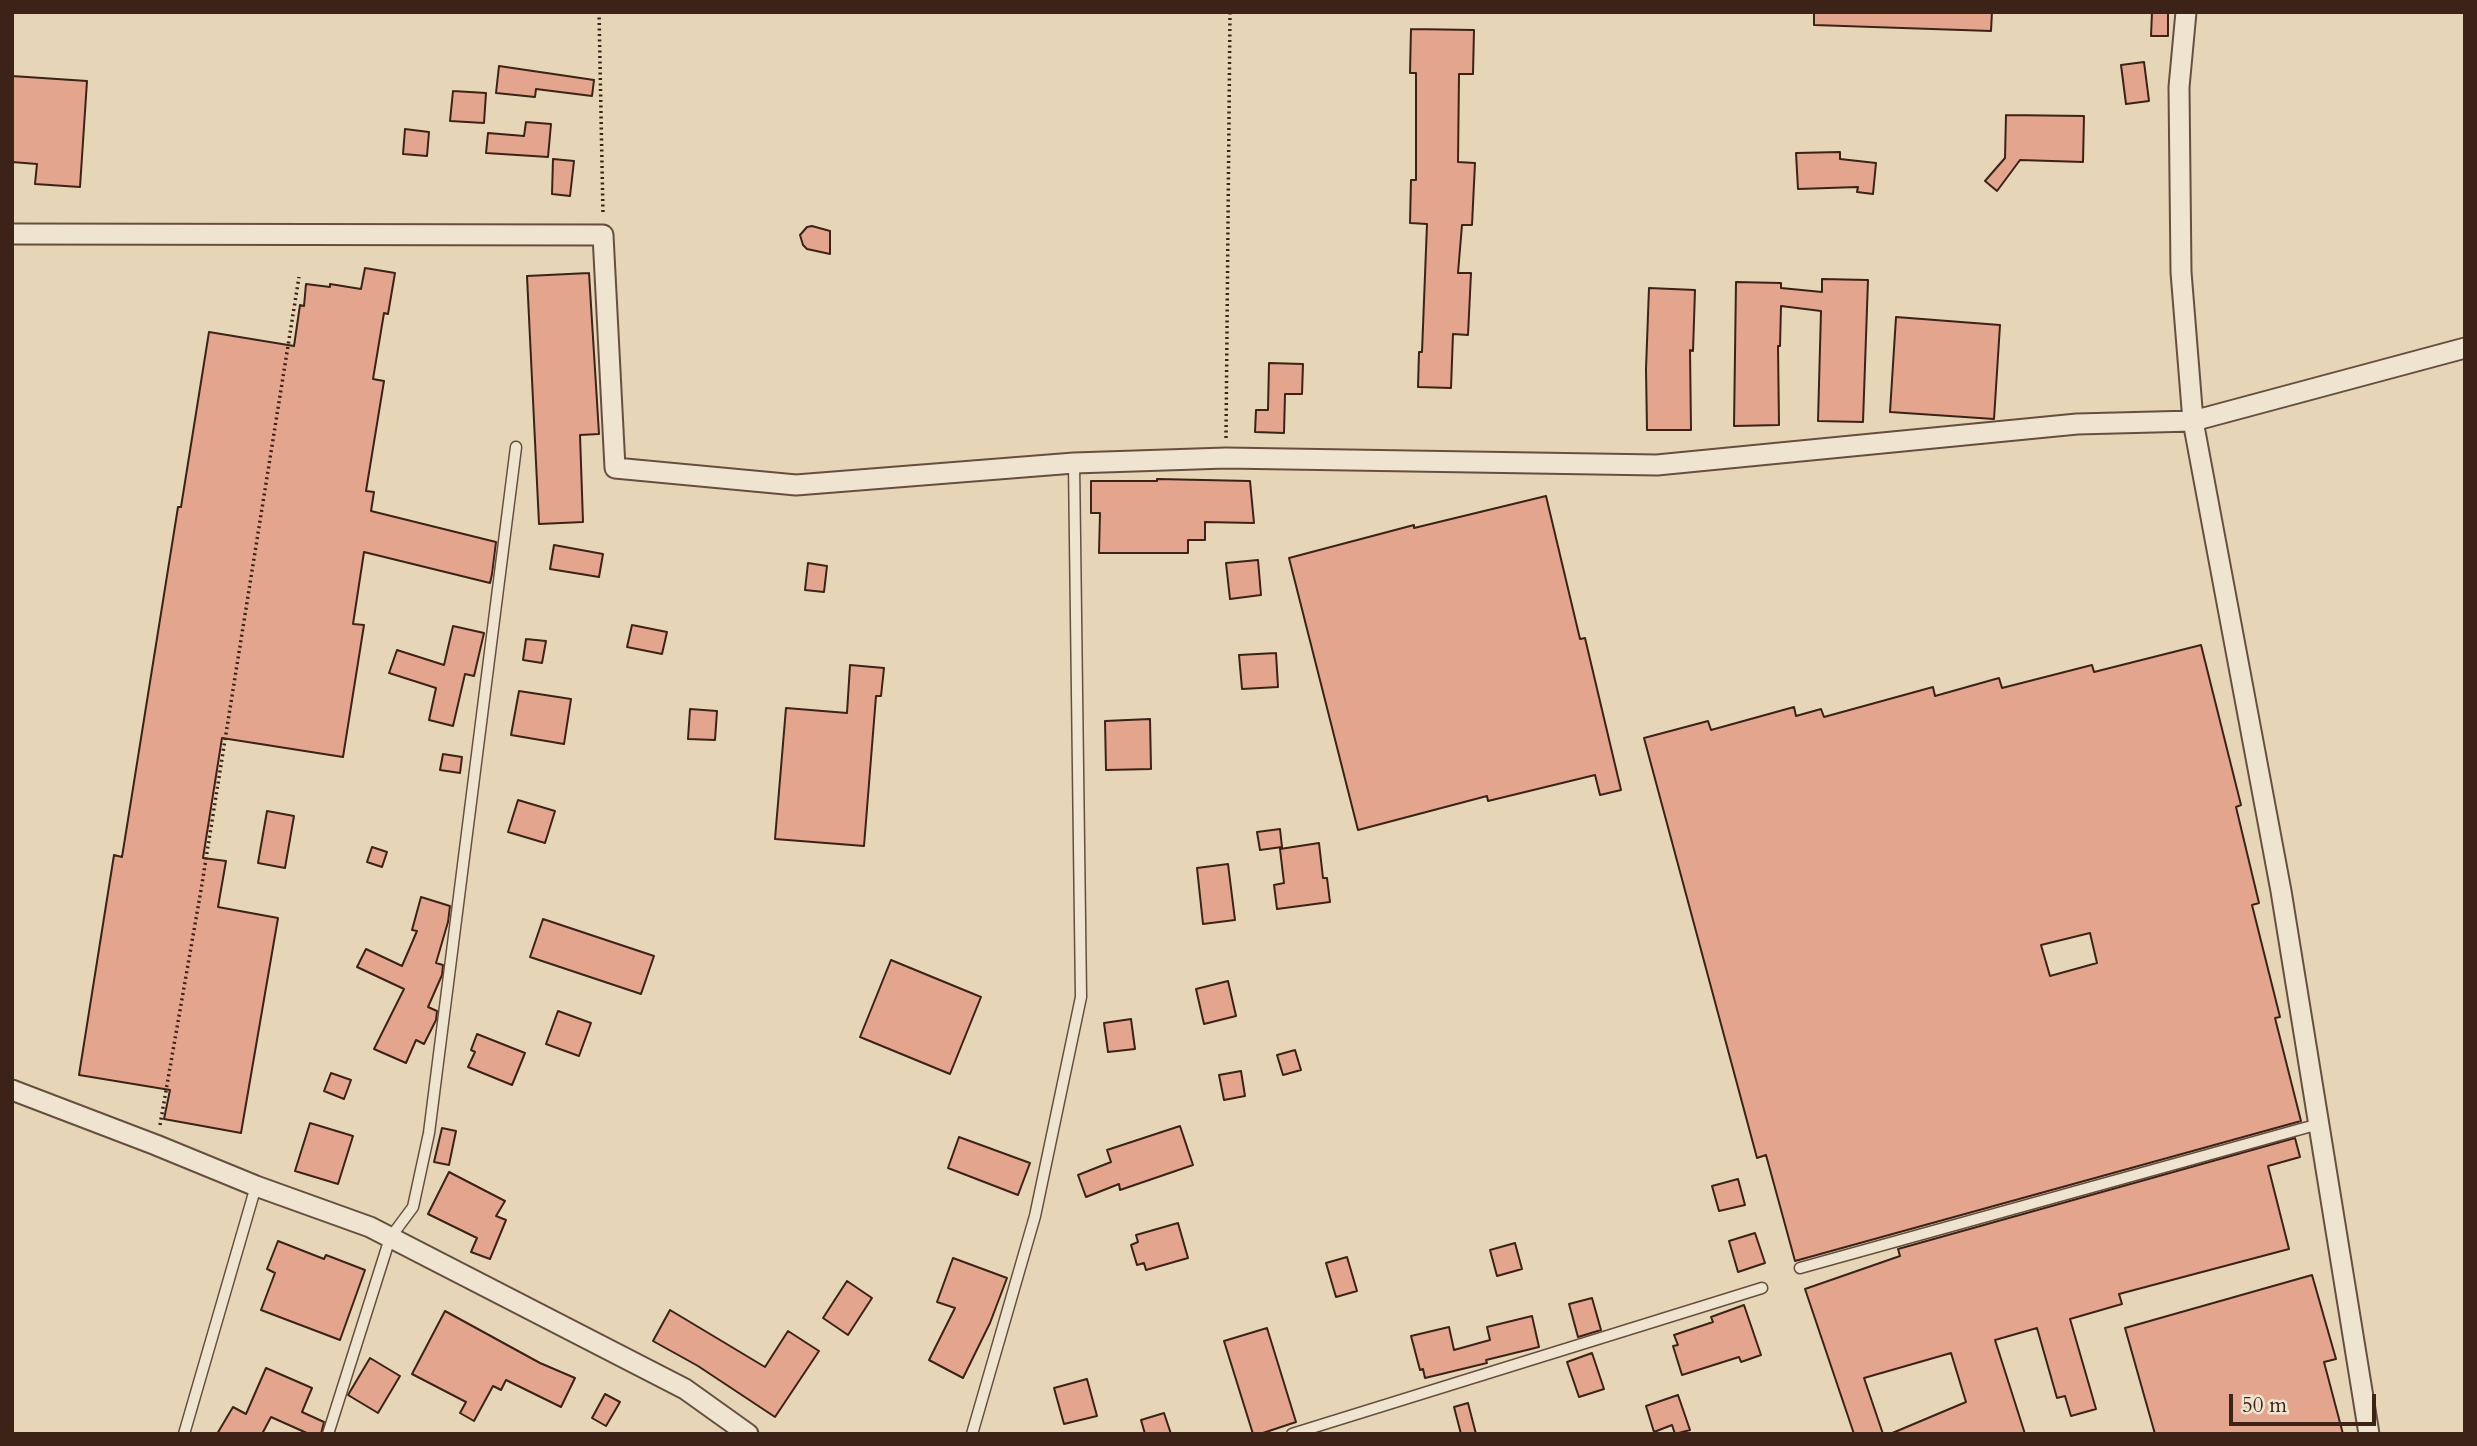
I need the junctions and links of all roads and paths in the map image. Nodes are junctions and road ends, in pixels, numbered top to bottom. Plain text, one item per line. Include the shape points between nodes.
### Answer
1 (599, 12) edge
2 (1230, 12) edge
3 (2186, 12) edge
4 (12, 234) edge
5 (603, 235) junction
6 (299, 277) dead end
7 (2465, 348) edge
8 (2193, 421) junction
9 (516, 447) dead end
10 (1226, 458) junction
11 (1074, 463) junction
12 (12, 1090) edge
13 (2320, 1124) junction
14 (156, 1145) junction
15 (256, 1186) junction
16 (390, 1238) junction
17 (1800, 1268) dead end
18 (1762, 1288) dead end
19 (184, 1434) edge
20 (328, 1434) edge
21 (748, 1434) edge
22 (972, 1434) edge
23 (1292, 1434) edge
24 (2369, 1434) edge

1 - 5 path
2 - 10 path
3 - 8 street via 2179,87 2181,272
4 - 5 street
5 - 11 street via 615,468 796,485
6 - 14 path
7 - 8 street
8 - 10 street via 2077,424 1657,466
8 - 13 street
9 - 16 lane via 429,1133 413,1207
10 - 11 street
11 - 22 lane via 1081,997 1035,1216
12 - 14 street
13 - 17 lane
13 - 24 street
14 - 15 street
15 - 16 street
15 - 19 lane
16 - 20 lane
16 - 21 street via 685,1389
18 - 23 lane

